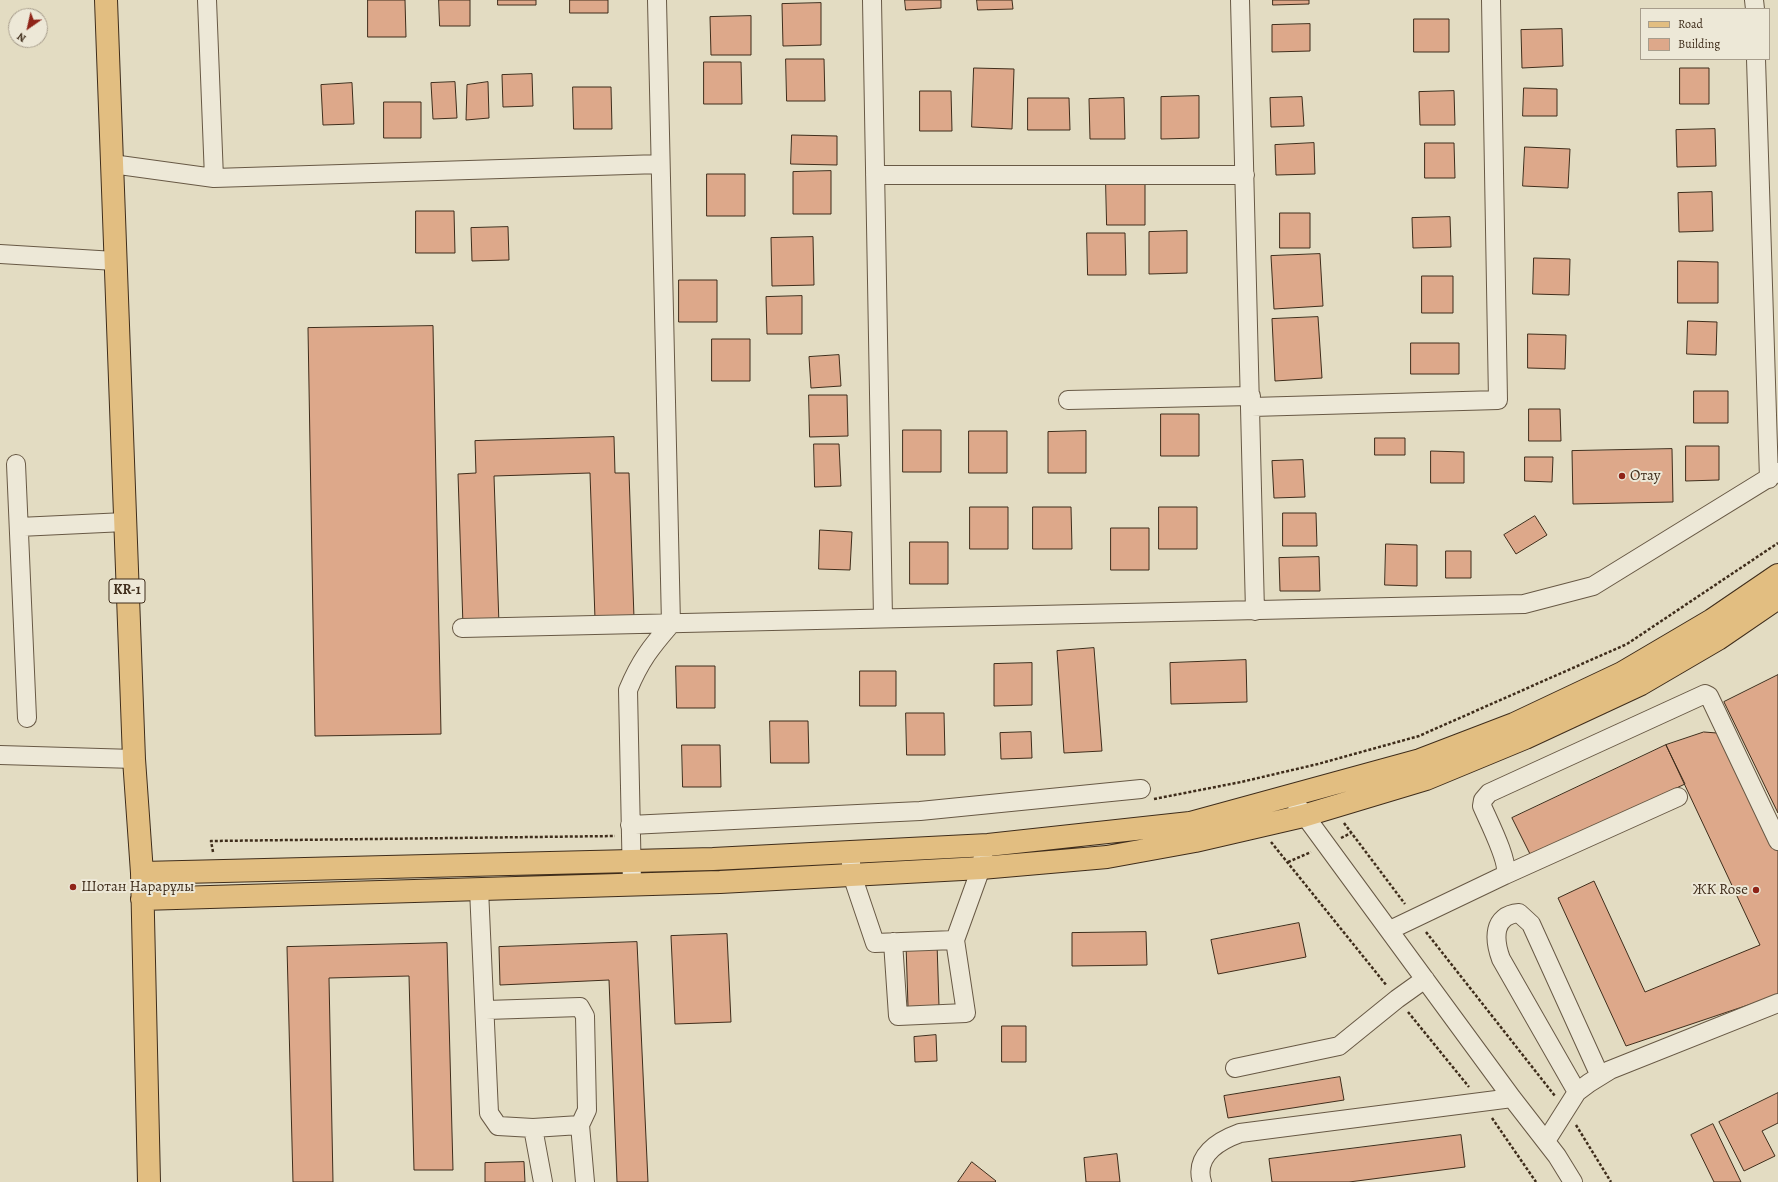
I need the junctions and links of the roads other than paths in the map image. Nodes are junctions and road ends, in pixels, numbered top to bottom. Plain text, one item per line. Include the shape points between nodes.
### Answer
1 (106, 0) edge
2 (207, 0) edge
3 (657, 0) edge
4 (872, 0) edge
5 (1240, 0) edge
6 (1491, 0) edge
7 (1756, 60) edge
8 (112, 164) junction
9 (660, 164) junction
10 (875, 174) junction
11 (1245, 175) junction
12 (214, 178) junction
13 (0, 254) edge
14 (115, 261) junction
15 (1068, 400) dead end
16 (1251, 402) junction
17 (16, 464) dead end
18 (1774, 475) edge
19 (125, 522) junction
20 (19, 527) junction
21 (1778, 575) edge
22 (1778, 598) edge
23 (1255, 611) junction
24 (883, 618) junction
25 (671, 624) junction
26 (462, 628) dead end
27 (27, 718) dead end
28 (0, 755) edge
29 (134, 758) junction
30 (1141, 789) dead end
31 (1291, 796) junction
32 (1678, 796) dead end
33 (1303, 816) junction
34 (630, 825) junction
35 (1778, 841) edge
36 (985, 845) junction
37 (850, 852) junction
38 (631, 861) junction
39 (981, 868) junction
40 (142, 873) junction
41 (852, 875) junction
42 (1505, 875) junction
43 (632, 884) junction
44 (479, 889) junction
45 (142, 899) junction
46 (1390, 930) junction
47 (954, 940) junction
48 (893, 942) junction
49 (1425, 979) junction
50 (1778, 1003) edge
51 (486, 1010) junction
52 (1235, 1068) dead end
53 (1600, 1076) junction
54 (1577, 1092) junction
55 (1512, 1098) junction
56 (580, 1125) junction
57 (533, 1128) junction
58 (1546, 1141) junction
59 (150, 1182) edge
60 (543, 1182) edge
61 (584, 1182) edge
62 (1202, 1182) edge
63 (1573, 1182) edge

1 - 8 main road, KR-1
2 - 12 street
3 - 9 street
4 - 10 street
5 - 11 street
6 - 16 street via 1498,400
7 - 18 street
8 - 12 street
8 - 14 main road, KR-1
9 - 12 street
9 - 25 street
10 - 11 street
10 - 24 street
11 - 16 street
13 - 14 street
14 - 19 main road, KR-1
15 - 16 street
16 - 23 street
17 - 20 street
18 - 23 street via 1593,586 1524,604
19 - 20 street
19 - 29 main road, KR-1
20 - 27 street
21 - 31 main road via 1712,620 1622,673 1514,724 1420,760
22 - 33 main road via 1718,639 1641,684 1525,738 1426,779
23 - 24 street
24 - 25 street
25 - 26 street
25 - 34 street via 647,651 628,690
28 - 29 street
29 - 40 main road, KR-1
30 - 34 street via 920,811
31 - 33 street
31 - 36 main road via 1190,823
32 - 42 street
33 - 39 main road via 1195,841 1106,857
33 - 46 street
34 - 38 street
35 - 42 street via 1709,696 1705,694 1486,796 1482,806 1504,860 1507,870
36 - 37 main road
36 - 39 street
37 - 38 main road
37 - 41 street
38 - 40 main road
38 - 43 street
39 - 41 main road
39 - 47 street
40 - 45 main road, KR-1
41 - 43 main road
41 - 48 street via 875,942
42 - 46 street
43 - 44 main road
44 - 45 main road
44 - 51 street
45 - 59 main road, KR-1
46 - 49 street
47 - 48 street
47 - 48 street via 966,1013 898,1016
49 - 52 street via 1339,1046
49 - 55 street
50 - 53 street
51 - 56 street via 580,1007 585,1016 587,1110
51 - 57 street via 489,1113 498,1126
53 - 54 street
53 - 54 street via 1531,924 1519,913 1512,914 1497,928 1496,944 1500,959
54 - 58 street
55 - 58 street
55 - 62 street via 1240,1133 1223,1140 1206,1156 1200,1166
56 - 57 street
56 - 61 street
57 - 60 street
58 - 63 street

